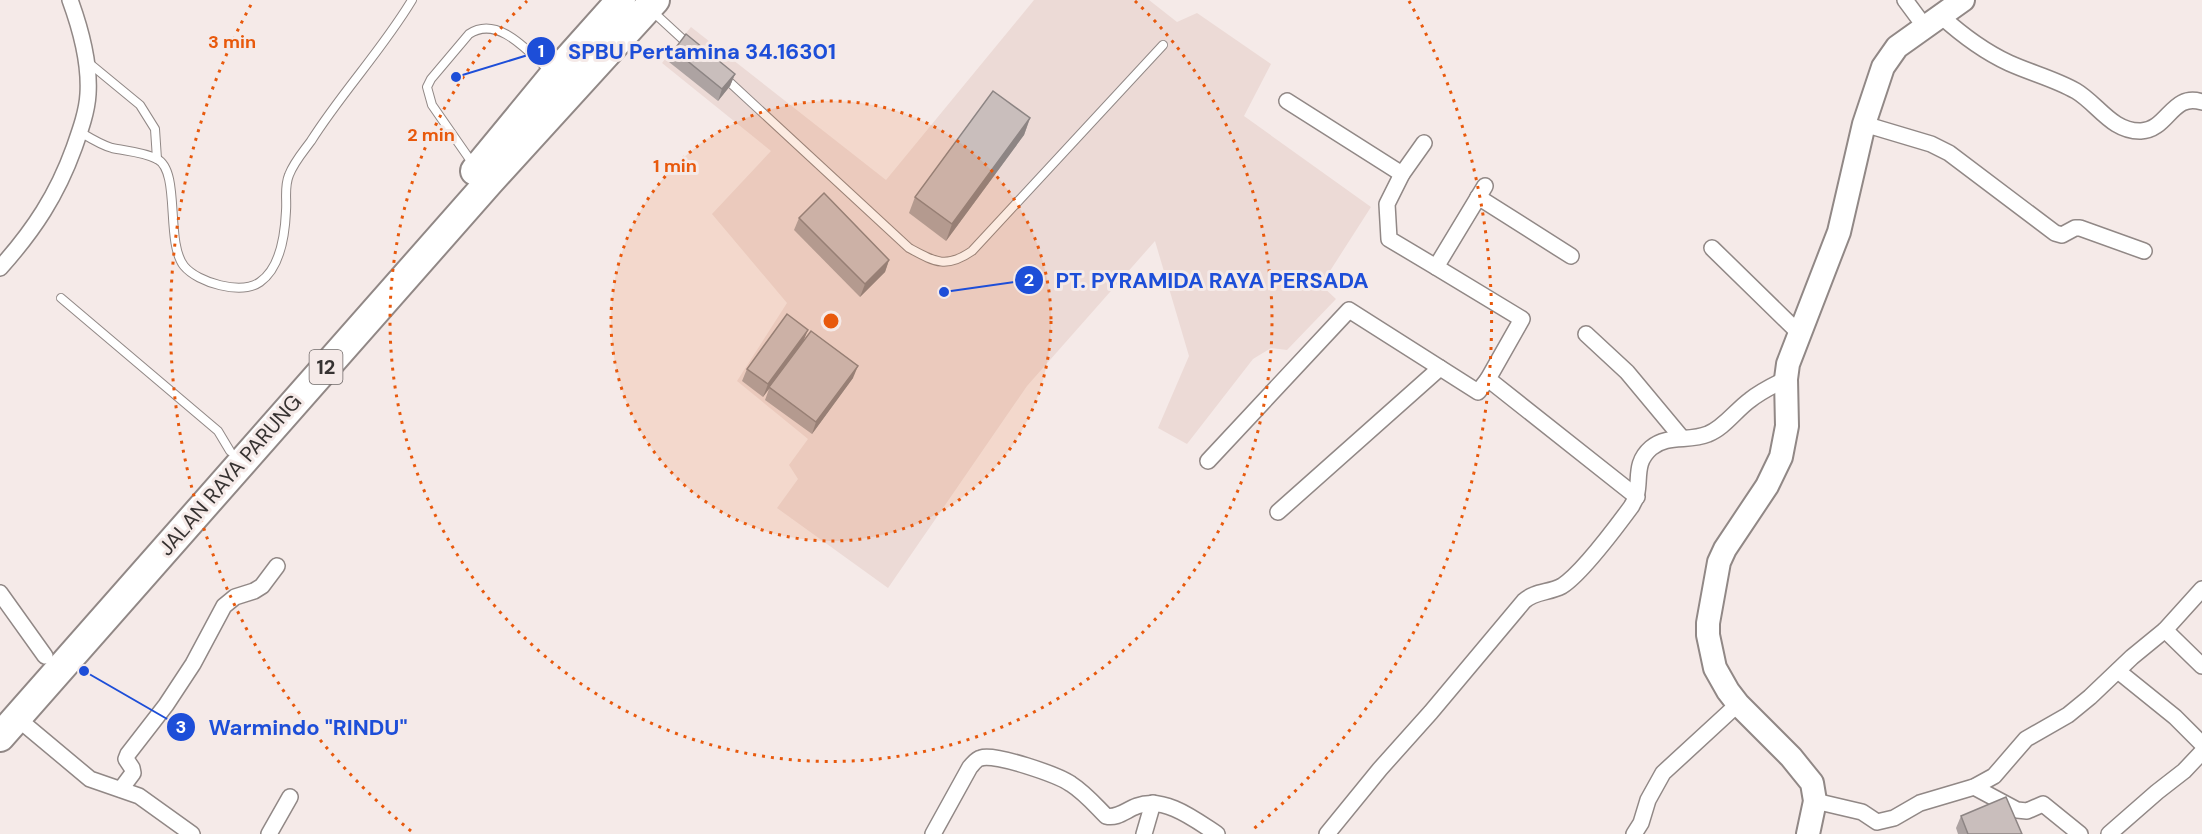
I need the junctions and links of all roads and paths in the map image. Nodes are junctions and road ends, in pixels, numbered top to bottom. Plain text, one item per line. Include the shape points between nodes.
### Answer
1 (70, 0) edge
2 (412, 0) edge
3 (1905, 0) edge
4 (1963, 0) edge
5 (641, 2) edge
6 (1933, 22) junction
7 (1163, 45) dead end
8 (696, 51) edge
9 (87, 62) junction
10 (555, 75) junction
11 (721, 75) edge
12 (1287, 101) dead end
13 (2202, 102) edge
14 (1864, 124) junction
15 (79, 132) junction
16 (1424, 143) dead end
17 (157, 159) junction
18 (1402, 174) junction
19 (484, 175) junction
20 (1712, 248) dead end
21 (2144, 251) dead end
22 (1571, 256) dead end
23 (1436, 267) junction
24 (0, 268) edge
25 (61, 298) dead end
26 (1799, 333) junction
27 (1586, 334) dead end
28 (1440, 368) junction
29 (1488, 379) junction
30 (1786, 379) junction
31 (1682, 438) junction
32 (230, 451) junction
33 (1208, 460) dead end
34 (1637, 497) junction
35 (1278, 512) dead end
36 (277, 566) dead end
37 (2202, 589) edge
38 (0, 593) edge
39 (2165, 630) junction
40 (45, 656) junction
41 (2202, 666) edge
42 (2118, 671) junction
43 (1738, 704) junction
44 (6, 721) edge
45 (2202, 744) edge
46 (2202, 752) edge
47 (1974, 787) junction
48 (121, 789) junction
49 (290, 797) dead end
50 (1815, 801) junction
51 (1153, 802) junction
52 (192, 834) edge
53 (268, 834) edge
54 (933, 834) edge
55 (1144, 834) edge
56 (1217, 834) edge
57 (1327, 834) edge
58 (1634, 834) edge
59 (1808, 834) edge
60 (2080, 834) edge
61 (2109, 834) edge

1 - 9 street
2 - 17 lane via 293,165 287,177 285,221 278,255 260,282 227,286 201,281 183,265 173,228 167,174
3 - 6 street
4 - 6 street
5 - 8 lane
5 - 10 highway, JALAN RAYA PARUNG / 12
5 - 19 highway, JALAN RAYA PARUNG / 12
6 - 13 street via 2006,62 2077,92 2112,122 2130,130 2155,128 2182,101 2192,98
6 - 14 street via 1897,47 1887,61
7 - 11 lane via 972,251 957,261 942,262 909,248
9 - 15 street via 88,94
9 - 17 lane via 140,105 155,129
10 - 19 highway, JALAN RAYA PARUNG / 12
10 - 19 lane via 509,37 488,28 470,34 431,79 427,87 432,105
12 - 18 street
14 - 21 street via 1949,153 2055,232 2062,235 2080,228
14 - 26 street via 1839,232
15 - 17 lane via 109,147
15 - 24 street via 63,180 49,206
16 - 18 street
18 - 23 street via 1387,204 1389,240
19 - 32 highway, JALAN RAYA PARUNG / 12
19 - 44 highway, JALAN RAYA PARUNG / 12
20 - 26 street
22 - 23 street via 1481,192
23 - 29 street via 1522,319
25 - 32 lane via 218,431
26 - 30 street
27 - 31 street via 1627,372
28 - 29 street via 1478,393
28 - 33 street via 1349,310
28 - 35 street
29 - 34 street
30 - 31 street via 1761,392 1710,433
30 - 43 street via 1787,426 1781,457 1722,555 1708,622 1714,668
31 - 34 street via 1662,441 1645,454 1638,467
32 - 40 highway, JALAN RAYA PARUNG / 12
34 - 57 street via 1570,579 1555,589 1531,595 1517,608
36 - 48 street via 262,586 235,597 225,606 193,664 128,754 126,759 133,773
37 - 39 street
38 - 40 street
39 - 41 street
39 - 42 street
40 - 44 highway, JALAN RAYA PARUNG / 12
42 - 45 street
42 - 47 street via 2068,715 2026,739 1994,776
43 - 50 street via 1807,777
43 - 58 street via 1663,773
44 - 48 street via 84,775
46 - 61 street
47 - 50 street via 1920,803 1894,818 1877,822 1862,812
47 - 60 street via 2018,810 2027,811 2043,804
48 - 52 street via 153,805
49 - 53 street
50 - 59 street
51 - 54 street via 1117,816 1106,816 1080,790 1061,778 982,757 970,767
51 - 55 street
51 - 56 street

